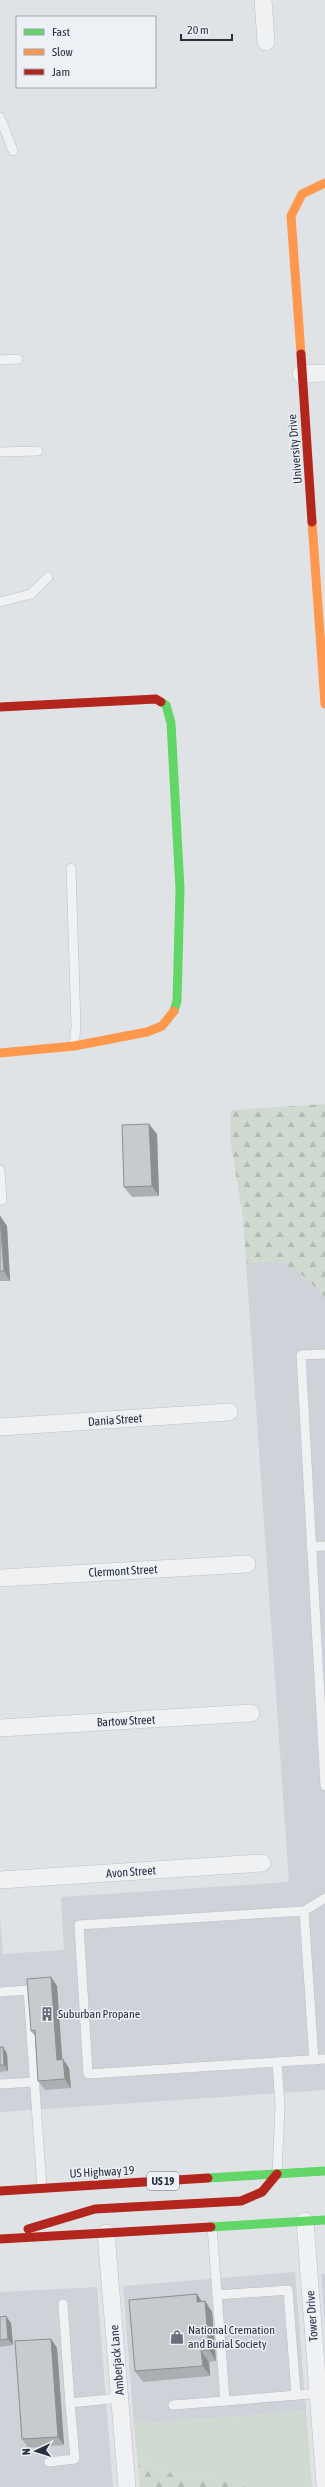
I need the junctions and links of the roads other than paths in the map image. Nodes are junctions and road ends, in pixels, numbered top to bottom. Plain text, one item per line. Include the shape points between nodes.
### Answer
1 (264, 0) edge
2 (266, 42) dead end
3 (0, 117) edge
4 (13, 151) dead end
5 (325, 182) edge
6 (18, 359) dead end
7 (0, 360) edge
8 (325, 373) edge
9 (301, 374) junction
10 (38, 451) dead end
11 (0, 452) edge
12 (321, 565) edge
13 (48, 577) dead end
14 (0, 602) edge
15 (325, 704) edge
16 (0, 707) edge
17 (71, 868) dead end
18 (74, 1046) junction
19 (0, 1053) edge
20 (0, 1170) edge
21 (0, 1200) edge
22 (325, 1354) edge
23 (229, 1412) dead end
24 (0, 1427) edge
25 (325, 1546) edge
26 (311, 1547) junction
27 (247, 1564) dead end
28 (0, 1578) edge
29 (251, 1713) dead end
30 (0, 1728) edge
31 (325, 1786) edge
32 (262, 1863) dead end
33 (0, 1880) edge
34 (325, 1898) edge
35 (304, 1911) junction
36 (0, 1992) edge
37 (325, 2059) edge
38 (314, 2060) junction
39 (278, 2062) junction
40 (34, 2082) junction
41 (0, 2084) edge
42 (325, 2171) edge
43 (277, 2174) junction
44 (42, 2188) junction
45 (0, 2191) edge
46 (309, 2215) junction
47 (325, 2220) edge
48 (212, 2226) junction
49 (106, 2233) junction
50 (0, 2238) edge
51 (217, 2295) junction
52 (63, 2304) dead end
53 (322, 2394) edge
54 (296, 2395) junction
55 (120, 2398) junction
56 (225, 2401) junction
57 (70, 2402) junction
58 (173, 2405) dead end
59 (323, 2436) edge
60 (49, 2462) dead end
61 (324, 2466) edge
62 (325, 2483) edge
63 (127, 2487) edge

1 - 2 street
3 - 4 lane
5 - 9 main road, University Drive via 302,194 291,216
6 - 7 lane
8 - 9 street
9 - 12 main road, University Drive
10 - 11 lane
12 - 15 main road, University Drive
13 - 14 lane via 31,594
16 - 18 main road via 156,699 166,705 171,723 180,889 177,1001 173,1015 162,1026 147,1032
17 - 18 lane via 76,1026
18 - 19 main road
20 - 21 lane
22 - 26 lane via 301,1355
23 - 24 street, Dania Street
25 - 26 lane
26 - 31 lane
27 - 28 street, Clermont Street
29 - 30 street, Bartow Street
32 - 33 street, Avon Street
34 - 35 lane
35 - 38 lane
35 - 39 lane via 79,1925 88,2074
36 - 40 lane via 28,1990
37 - 38 lane
38 - 39 lane
39 - 43 lane via 280,2106
40 - 41 lane
40 - 44 lane
42 - 43 main road, US Highway 19 / US 19
43 - 44 main road, US Highway 19 / US 19
43 - 50 main road via 270,2187 259,2196 241,2201 95,2209
44 - 45 main road, US Highway 19 / US 19
46 - 47 main road
46 - 48 main road
46 - 53 street, Tower Drive
48 - 49 main road
48 - 51 lane
49 - 50 main road
49 - 55 street, Amberjack Lane
51 - 54 lane via 288,2290
51 - 56 lane
52 - 57 lane
53 - 54 lane
53 - 59 street, Tower Drive
54 - 56 lane
55 - 57 lane
55 - 63 street, Amberjack Lane
56 - 58 lane
57 - 60 lane via 75,2459
59 - 61 street, Tower Drive
61 - 62 street, Tower Drive

